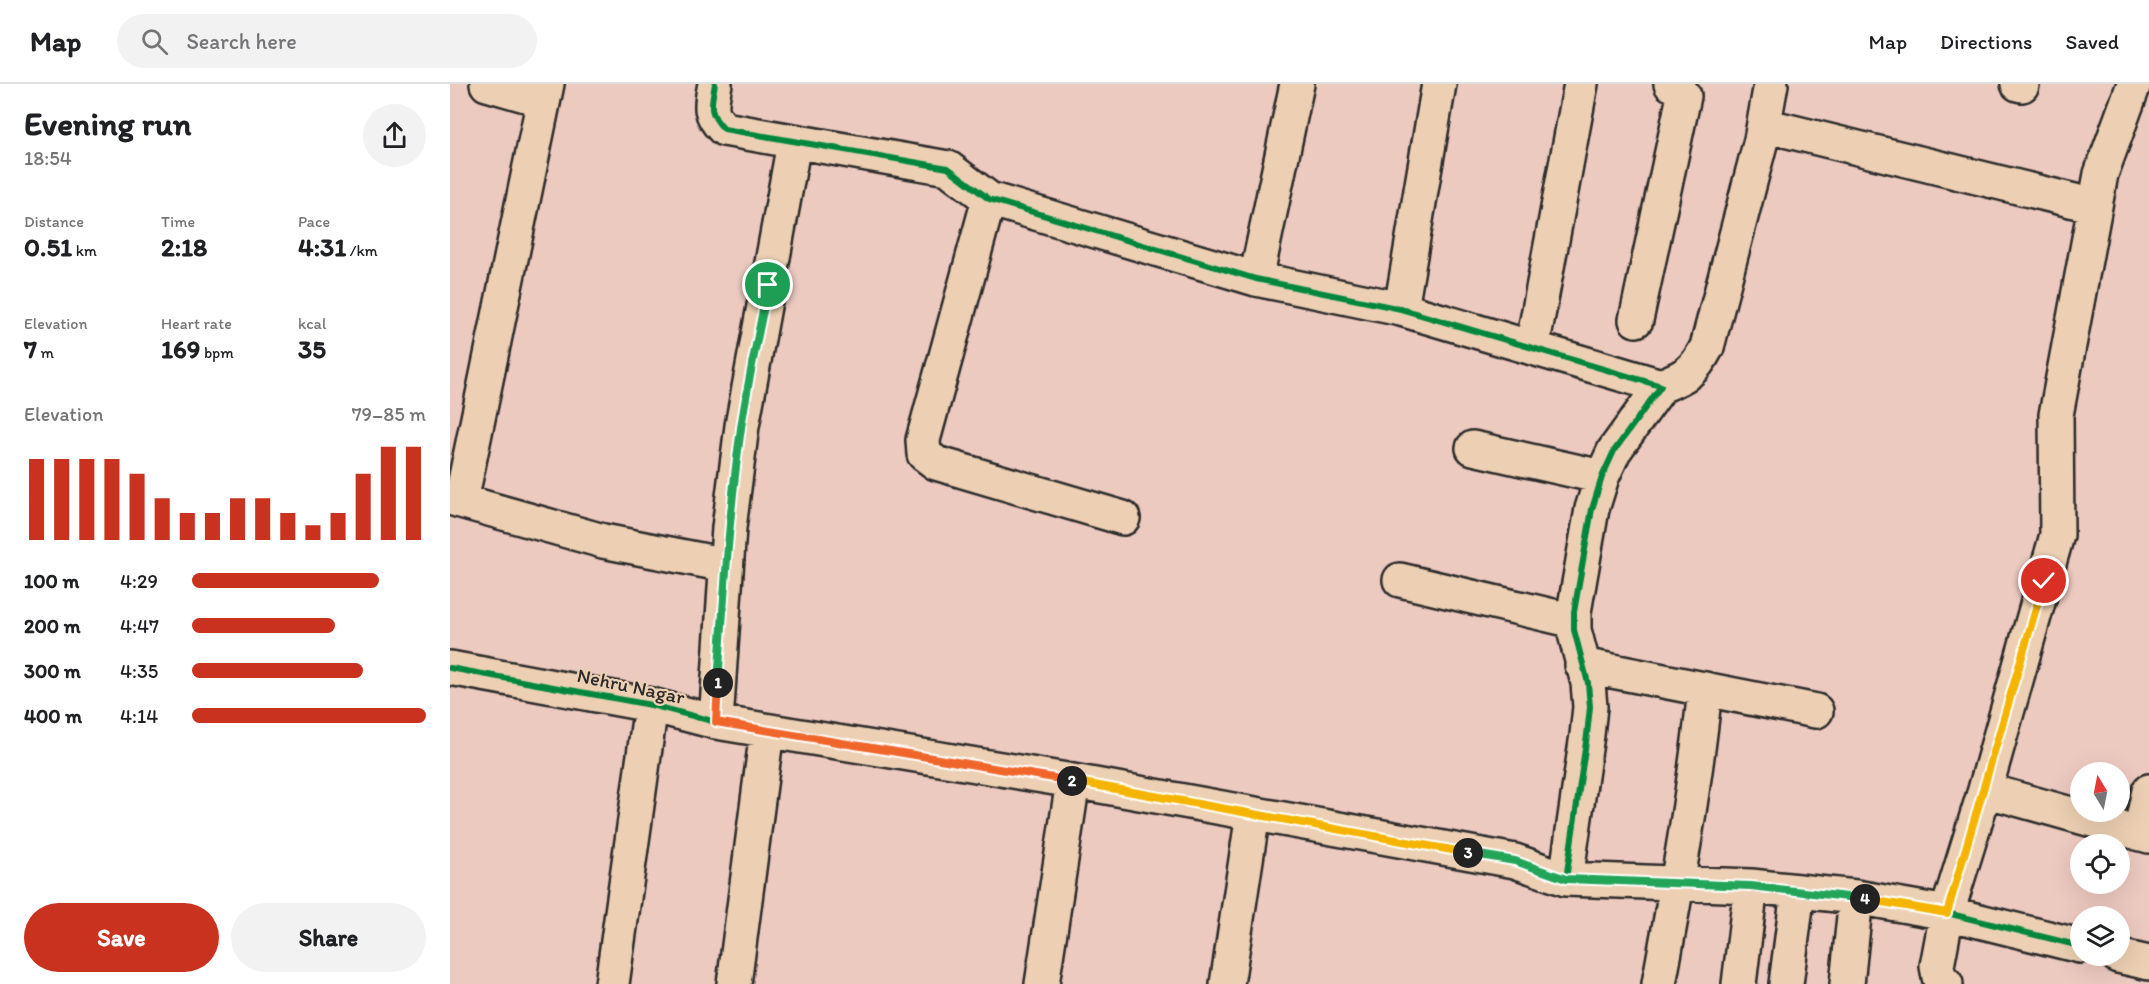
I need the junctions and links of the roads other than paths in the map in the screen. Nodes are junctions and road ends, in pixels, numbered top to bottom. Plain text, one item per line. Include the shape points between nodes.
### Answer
1 (487, 84) edge
2 (715, 84) edge
3 (1297, 84) edge
4 (1440, 84) edge
5 (1581, 84) edge
6 (1671, 84) edge
7 (1771, 84) edge
8 (2134, 84) edge
9 (545, 92) edge
10 (1764, 125) junction
11 (794, 143) junction
12 (989, 199) junction
13 (2095, 206) junction
14 (1256, 279) junction
15 (1401, 309) junction
16 (1636, 320) dead end
17 (1532, 348) junction
18 (1661, 386) junction
19 (1473, 448) dead end
20 (1602, 477) junction
21 (456, 499) edge
22 (1123, 518) dead end
23 (726, 565) junction
24 (1400, 580) dead end
25 (1574, 621) junction
26 (1582, 665) junction
27 (450, 668) edge
28 (1705, 689) junction
29 (651, 705) junction
30 (1816, 711) dead end
31 (716, 722) junction
32 (766, 731) junction
33 (1073, 781) junction
34 (1984, 790) junction
35 (2149, 792) edge
36 (1253, 814) junction
37 (2144, 835) edge
38 (1566, 879) junction
39 (1677, 884) junction
40 (1751, 886) junction
41 (1798, 891) junction
42 (1856, 897) junction
43 (1947, 913) junction
44 (2070, 944) edge
45 (2130, 959) edge
46 (2149, 963) edge
47 (612, 984) edge
48 (734, 984) edge
49 (1042, 984) edge
50 (1227, 984) edge
51 (1659, 984) edge
52 (1739, 984) edge
53 (1786, 984) edge
54 (1847, 984) edge
55 (1946, 984) edge

1 - 9 street
2 - 11 street via 711,106 714,119 724,129
3 - 14 street
4 - 15 street
5 - 17 street
6 - 16 street via 1684,96
7 - 10 street
8 - 13 street via 2101,174
9 - 21 street
10 - 13 street
10 - 18 street via 1707,347 1689,374
11 - 12 street via 948,168
11 - 23 street via 742,426
12 - 14 street
12 - 22 street via 923,440 924,454 936,462
13 - 34 street via 2056,415 2057,535
14 - 15 street
15 - 17 street
17 - 18 street
18 - 20 street via 1614,451
19 - 20 street
20 - 25 street via 1592,509
21 - 23 street via 603,541
23 - 31 street
24 - 25 street
25 - 26 street
26 - 28 street
26 - 38 street via 1590,707
27 - 29 street, Nehru Nagar
28 - 30 street
28 - 39 street
29 - 31 street, Nehru Nagar
29 - 47 street
31 - 32 street, Nehru Nagar
32 - 33 street, Nehru Nagar
32 - 48 street
33 - 36 street, Nehru Nagar
33 - 49 street
34 - 37 street
34 - 43 street
35 - 37 street
36 - 38 street, Nehru Nagar via 1515,861
36 - 50 street
38 - 39 street, Nehru Nagar
39 - 40 street, Nehru Nagar
39 - 51 street
40 - 41 street, Nehru Nagar
40 - 52 street
41 - 42 street, Nehru Nagar
41 - 53 street
42 - 43 street, Nehru Nagar
42 - 54 street
43 - 44 street, Nehru Nagar
43 - 55 street via 1937,966 1939,977
45 - 46 street

